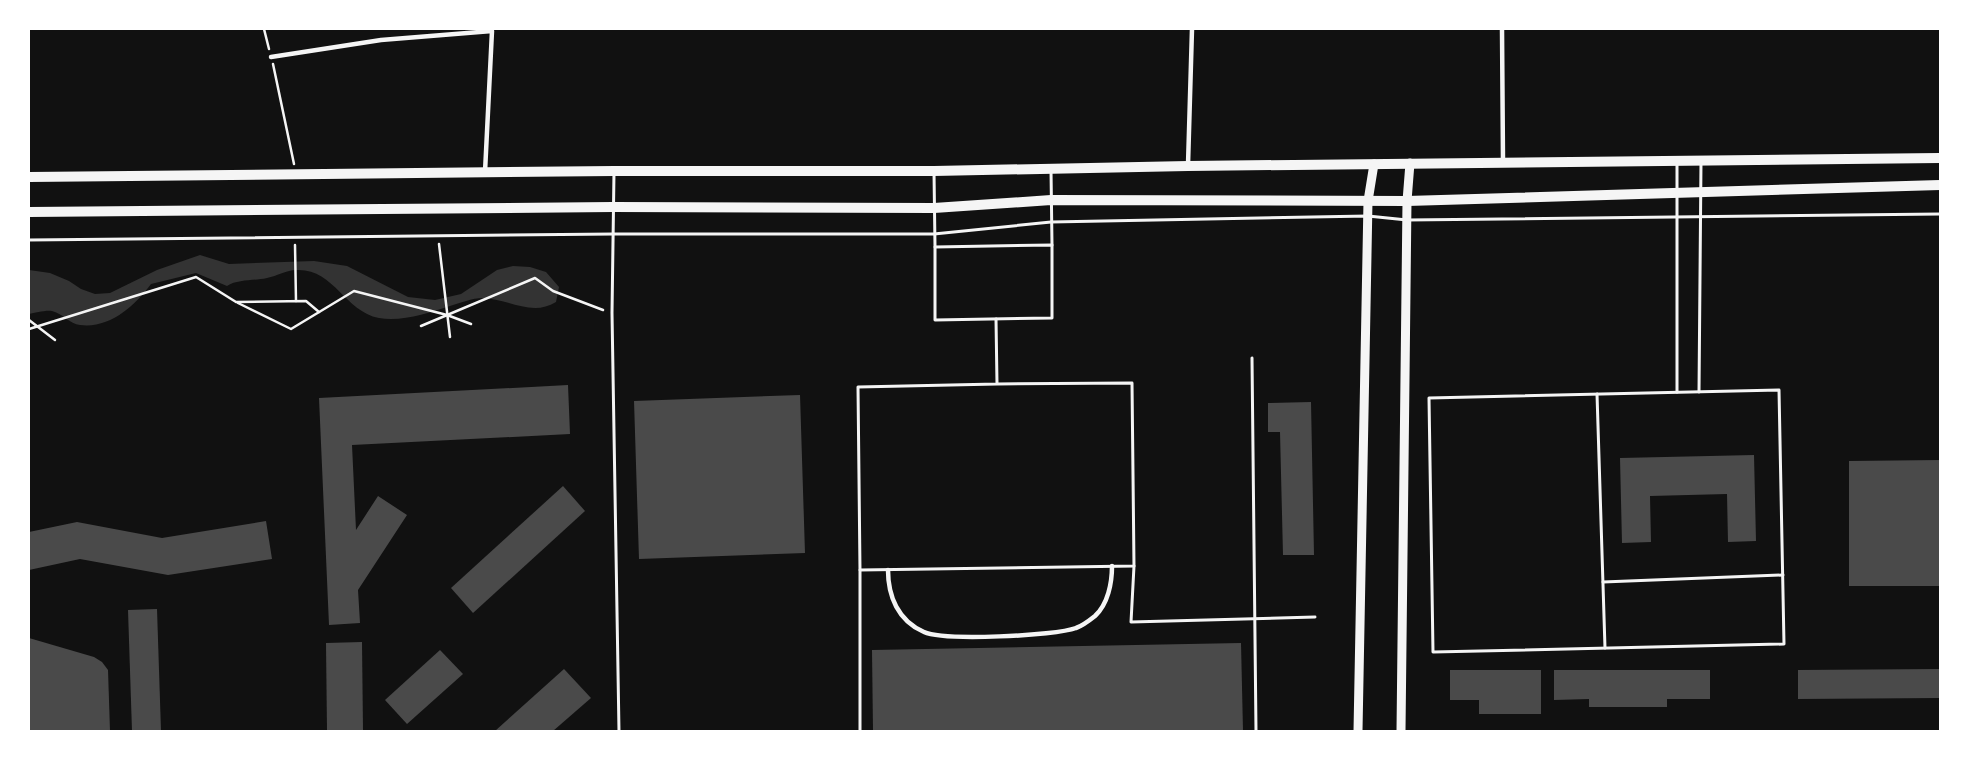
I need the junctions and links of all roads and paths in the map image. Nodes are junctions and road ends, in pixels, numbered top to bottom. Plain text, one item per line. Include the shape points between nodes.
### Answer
1 (264, 29) edge
2 (1192, 29) edge
3 (1502, 29) edge
4 (492, 30) edge
5 (271, 57) junction
6 (1940, 158) edge
7 (1677, 161) junction
8 (1701, 161) junction
9 (1503, 162) junction
10 (1410, 163) junction
11 (1374, 164) junction
12 (1188, 166) junction
13 (1051, 170) junction
14 (614, 171) junction
15 (934, 171) junction
16 (485, 172) junction
17 (296, 174) junction
18 (29, 177) edge
19 (1940, 185) edge
20 (1677, 192) junction
21 (1701, 192) junction
22 (1051, 200) junction
23 (1368, 201) junction
24 (1407, 201) junction
25 (614, 207) junction
26 (934, 208) junction
27 (29, 212) edge
28 (1940, 214) edge
29 (1368, 216) junction
30 (1677, 216) junction
31 (1700, 216) junction
32 (1407, 220) junction
33 (1051, 222) junction
34 (614, 234) junction
35 (934, 234) junction
36 (438, 236) junction
37 (295, 237) junction
38 (29, 240) edge
39 (1052, 245) junction
40 (934, 246) junction
41 (296, 301) junction
42 (236, 302) junction
43 (319, 312) junction
44 (447, 313) junction
45 (612, 313) junction
46 (996, 319) junction
47 (29, 320) edge
48 (471, 324) dead end
49 (37, 326) junction
50 (421, 326) dead end
51 (29, 329) edge
52 (450, 337) dead end
53 (54, 340) dead end
54 (1252, 358) dead end
55 (997, 384) junction
56 (1677, 392) junction
57 (1699, 392) junction
58 (1597, 394) junction
59 (1112, 566) junction
60 (1134, 566) junction
61 (860, 570) junction
62 (888, 570) junction
63 (1783, 575) junction
64 (1603, 582) junction
65 (1315, 617) dead end
66 (1255, 619) junction
67 (1605, 649) junction
68 (619, 731) edge
69 (860, 731) edge
70 (1256, 731) edge
71 (1358, 731) edge
72 (1401, 731) edge

1 - 5 path
2 - 12 street
3 - 9 street
4 - 5 street via 381,40
4 - 16 street
5 - 17 path
6 - 8 main road
7 - 8 main road
7 - 9 main road
7 - 20 lane
8 - 21 lane
9 - 10 main road
10 - 11 main road
10 - 24 main road
11 - 12 main road
11 - 23 main road
12 - 13 main road
13 - 15 main road
13 - 22 lane
14 - 15 main road
14 - 16 main road
14 - 25 lane
15 - 26 lane
16 - 17 main road
17 - 18 main road
19 - 21 main road
20 - 21 main road
20 - 24 main road
20 - 30 lane
21 - 31 lane
22 - 23 main road
22 - 26 main road
22 - 33 lane
23 - 24 main road
23 - 29 main road
24 - 32 main road
25 - 26 main road
25 - 27 main road
25 - 34 lane
26 - 35 lane
28 - 31 lane
29 - 32 lane
29 - 33 lane
29 - 71 main road
30 - 31 lane
30 - 32 lane
30 - 56 lane
31 - 57 lane
32 - 72 main road
33 - 35 lane
33 - 39 lane
34 - 35 lane
34 - 36 lane
34 - 45 lane
35 - 40 lane
36 - 37 lane
36 - 44 path
37 - 38 lane
37 - 41 path
39 - 40 lane
39 - 46 lane via 1052,318
40 - 46 lane via 935,320
41 - 42 path
41 - 43 path via 306,301
42 - 43 path via 291,329
42 - 49 path via 196,278
43 - 44 path via 354,291
44 - 45 path via 535,278 553,291
44 - 48 path
44 - 50 path
44 - 52 path
45 - 68 lane
46 - 55 lane
47 - 49 path
49 - 51 path
49 - 53 path
54 - 66 lane
55 - 60 lane via 1132,382
55 - 61 lane via 858,387
56 - 57 lane
56 - 58 lane
57 - 63 lane via 1779,390
58 - 64 lane
58 - 67 lane via 1429,398 1433,652
59 - 60 lane
59 - 62 lane
59 - 62 street via 1108,596 1096,615 1078,628 1055,633 951,636 925,633 906,621 893,602
60 - 66 lane via 1131,622
61 - 62 lane
61 - 69 lane
63 - 64 lane
63 - 67 lane via 1784,644
64 - 67 lane
65 - 66 lane
66 - 70 lane

